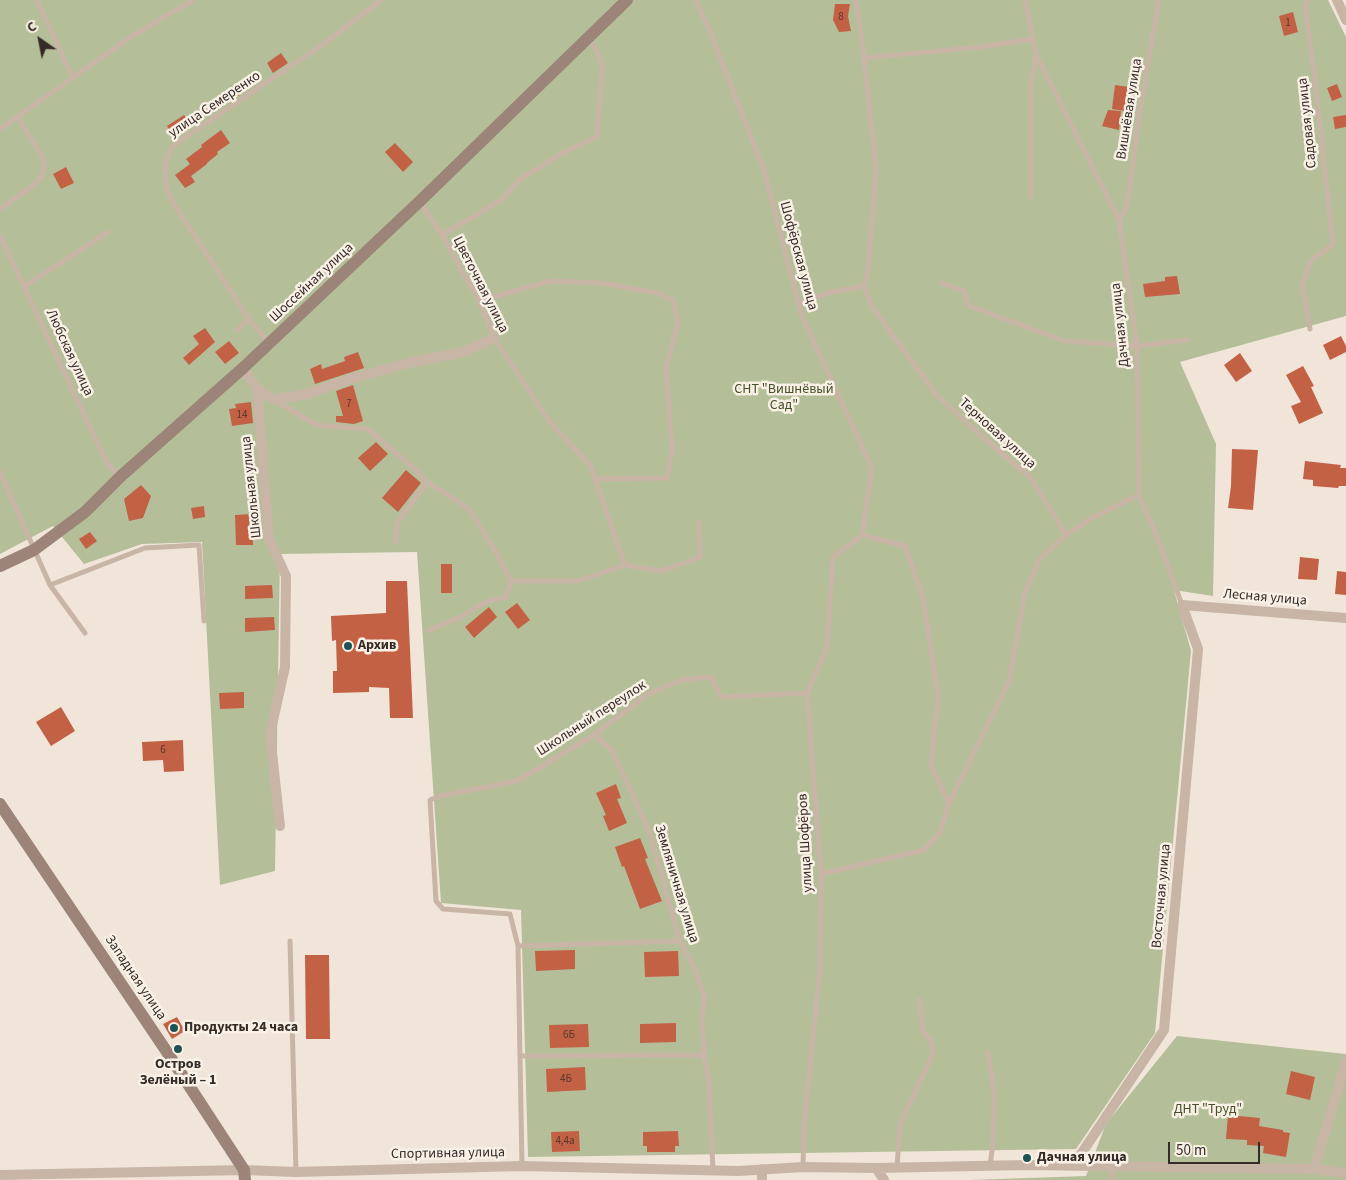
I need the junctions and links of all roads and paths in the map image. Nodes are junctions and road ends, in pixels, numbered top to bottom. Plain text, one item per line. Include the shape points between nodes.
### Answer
1 (37, 0) edge
2 (193, 0) edge
3 (381, 0) edge
4 (626, 0) edge
5 (695, 0) edge
6 (856, 0) edge
7 (1025, 0) edge
8 (1159, 0) edge
9 (1308, 0) edge
10 (1337, 0) edge
11 (1346, 20) edge
12 (588, 38) junction
13 (1033, 39) junction
14 (1036, 54) junction
15 (864, 58) junction
16 (72, 77) junction
17 (17, 116) junction
18 (0, 129) edge
19 (1031, 196) dead end
20 (420, 201) junction
21 (0, 209) edge
22 (1119, 220) junction
23 (108, 232) dead end
24 (442, 234) junction
25 (0, 236) edge
26 (942, 283) dead end
27 (25, 286) junction
28 (864, 286) junction
29 (479, 300) junction
30 (798, 303) junction
31 (249, 319) junction
32 (237, 330) dead end
33 (1310, 330) dead end
34 (494, 338) junction
35 (1188, 340) dead end
36 (269, 343) junction
37 (1137, 346) junction
38 (243, 368) junction
39 (257, 389) junction
40 (273, 399) junction
41 (0, 472) edge
42 (120, 477) junction
43 (595, 479) junction
44 (427, 482) junction
45 (1139, 495) junction
46 (699, 522) dead end
47 (862, 535) junction
48 (1066, 535) junction
49 (396, 542) dead end
50 (34, 550) junction
51 (625, 565) junction
52 (0, 566) edge
53 (511, 581) junction
54 (50, 585) junction
55 (1182, 605) junction
56 (1346, 618) edge
57 (204, 621) dead end
58 (429, 630) dead end
59 (85, 632) dead end
60 (807, 693) junction
61 (594, 735) junction
62 (0, 804) edge
63 (949, 804) junction
64 (280, 826) dead end
65 (821, 874) junction
66 (290, 941) dead end
67 (680, 941) junction
68 (518, 946) junction
69 (919, 999) dead end
70 (988, 1052) dead end
71 (704, 1055) junction
72 (520, 1056) junction
73 (1346, 1062) edge
74 (522, 1166) junction
75 (990, 1166) junction
76 (1073, 1166) junction
77 (1112, 1166) junction
78 (803, 1167) junction
79 (876, 1168) junction
80 (897, 1168) junction
81 (1314, 1169) junction
82 (713, 1170) junction
83 (296, 1172) junction
84 (1346, 1174) edge
85 (0, 1175) edge
86 (244, 1175) edge
87 (762, 1175) edge
88 (96, 1177) edge
89 (884, 1180) edge
90 (1112, 1180) edge

1 - 16 lane
2 - 16 lane
3 - 31 lane, улица Семеренко via 319,48 178,142 167,157 165,172 170,198
4 - 12 street, Шоссейная улица
5 - 30 lane, Шофёрская улица via 764,170
6 - 15 lane
7 - 13 lane, Дачная улица
8 - 22 lane, Вишнёвая улица via 1127,206
9 - 33 lane, Садовая улица via 1305,6 1333,244 1311,261 1302,285
10 - 11 street
12 - 20 street, Шоссейная улица
12 - 24 lane, Цветочная улица via 602,64 597,137 520,180 503,199
13 - 14 lane, Дачная улица
13 - 15 lane
14 - 19 lane, Дачная улица via 1032,82
14 - 22 lane, Дачная улица
15 - 28 lane via 876,169
16 - 17 lane
17 - 18 lane
17 - 21 lane via 40,152 44,170 31,187
20 - 24 lane
20 - 36 street, Шоссейная улица
22 - 37 lane, Дачная улица
23 - 27 lane
24 - 29 lane, Цветочная улица
25 - 27 lane, Любская улица
26 - 37 lane via 964,291 969,306 1065,341
27 - 42 lane, Любская улица via 108,463
28 - 30 lane
28 - 48 lane, Терновая улица via 872,307 936,394 1030,477
29 - 34 lane, Цветочная улица
29 - 43 lane via 550,281 602,283 657,293 673,300 678,323 666,367 672,449 667,478
30 - 47 lane, Шофёрская улица via 872,468
31 - 32 lane
31 - 36 lane, улица Семеренко
34 - 40 street via 464,352 400,365 304,395
34 - 43 lane, Цветочная улица via 548,420 590,465
35 - 37 lane
36 - 38 street, Шоссейная улица
37 - 45 lane, Дачная улица
38 - 39 street
38 - 42 street, Шоссейная улица
39 - 40 street
39 - 64 street, Школьная улица via 269,539 286,576 285,667 270,734
40 - 44 lane via 317,425 368,429
41 - 50 lane
42 - 50 street, Шоссейная улица via 85,512
43 - 51 lane, Цветочная улица
44 - 49 lane via 397,523
44 - 53 lane via 468,508
45 - 48 lane
45 - 55 lane, Дачная улица
46 - 51 lane via 700,556 662,571
47 - 60 lane, улица Шофёров via 833,557 827,647
47 - 63 lane via 905,546 924,598 938,695 931,766
48 - 63 lane via 1039,560 1025,593 1009,681
50 - 52 street, Шоссейная улица
50 - 54 lane
51 - 53 lane via 578,581
53 - 58 lane via 506,596 485,602 461,618
54 - 57 lane via 145,548 199,545
54 - 59 lane
55 - 56 street, Лесная улица
55 - 76 street, Восточная улица via 1198,649 1164,1030
60 - 61 lane, Школьный переулок via 721,697 711,677 681,680 648,695
60 - 65 lane, улица Шофёров
61 - 67 lane, Земляничная улица via 612,750 649,831
61 - 68 lane, Школьный переулок via 516,781 430,800 436,901 443,909 510,914
62 - 86 street, Западная улица via 169,1055
63 - 65 lane via 939,834 924,850
65 - 78 lane, улица Шофёров via 820,969 804,1124
66 - 83 lane
67 - 68 lane
67 - 71 lane, Земляничная улица via 704,996
68 - 72 lane
69 - 80 lane via 923,1032 931,1041 933,1054 900,1124
70 - 75 lane via 994,1093
71 - 72 lane
71 - 82 lane, Земляничная улица via 709,1082
72 - 74 lane
73 - 81 street
74 - 82 street, Спортивная улица
74 - 83 street, Спортивная улица
75 - 76 street, Спортивная улица
75 - 80 street, Спортивная улица
76 - 77 street, Спортивная улица
77 - 81 street, Спортивная улица
77 - 90 lane
78 - 79 street, Спортивная улица
78 - 87 street, Спортивная улица
79 - 80 street, Спортивная улица
79 - 89 street
81 - 84 street, Спортивная улица
82 - 87 street, Спортивная улица
83 - 86 street, Спортивная улица
85 - 88 street, Спортивная улица
86 - 88 street, Спортивная улица

